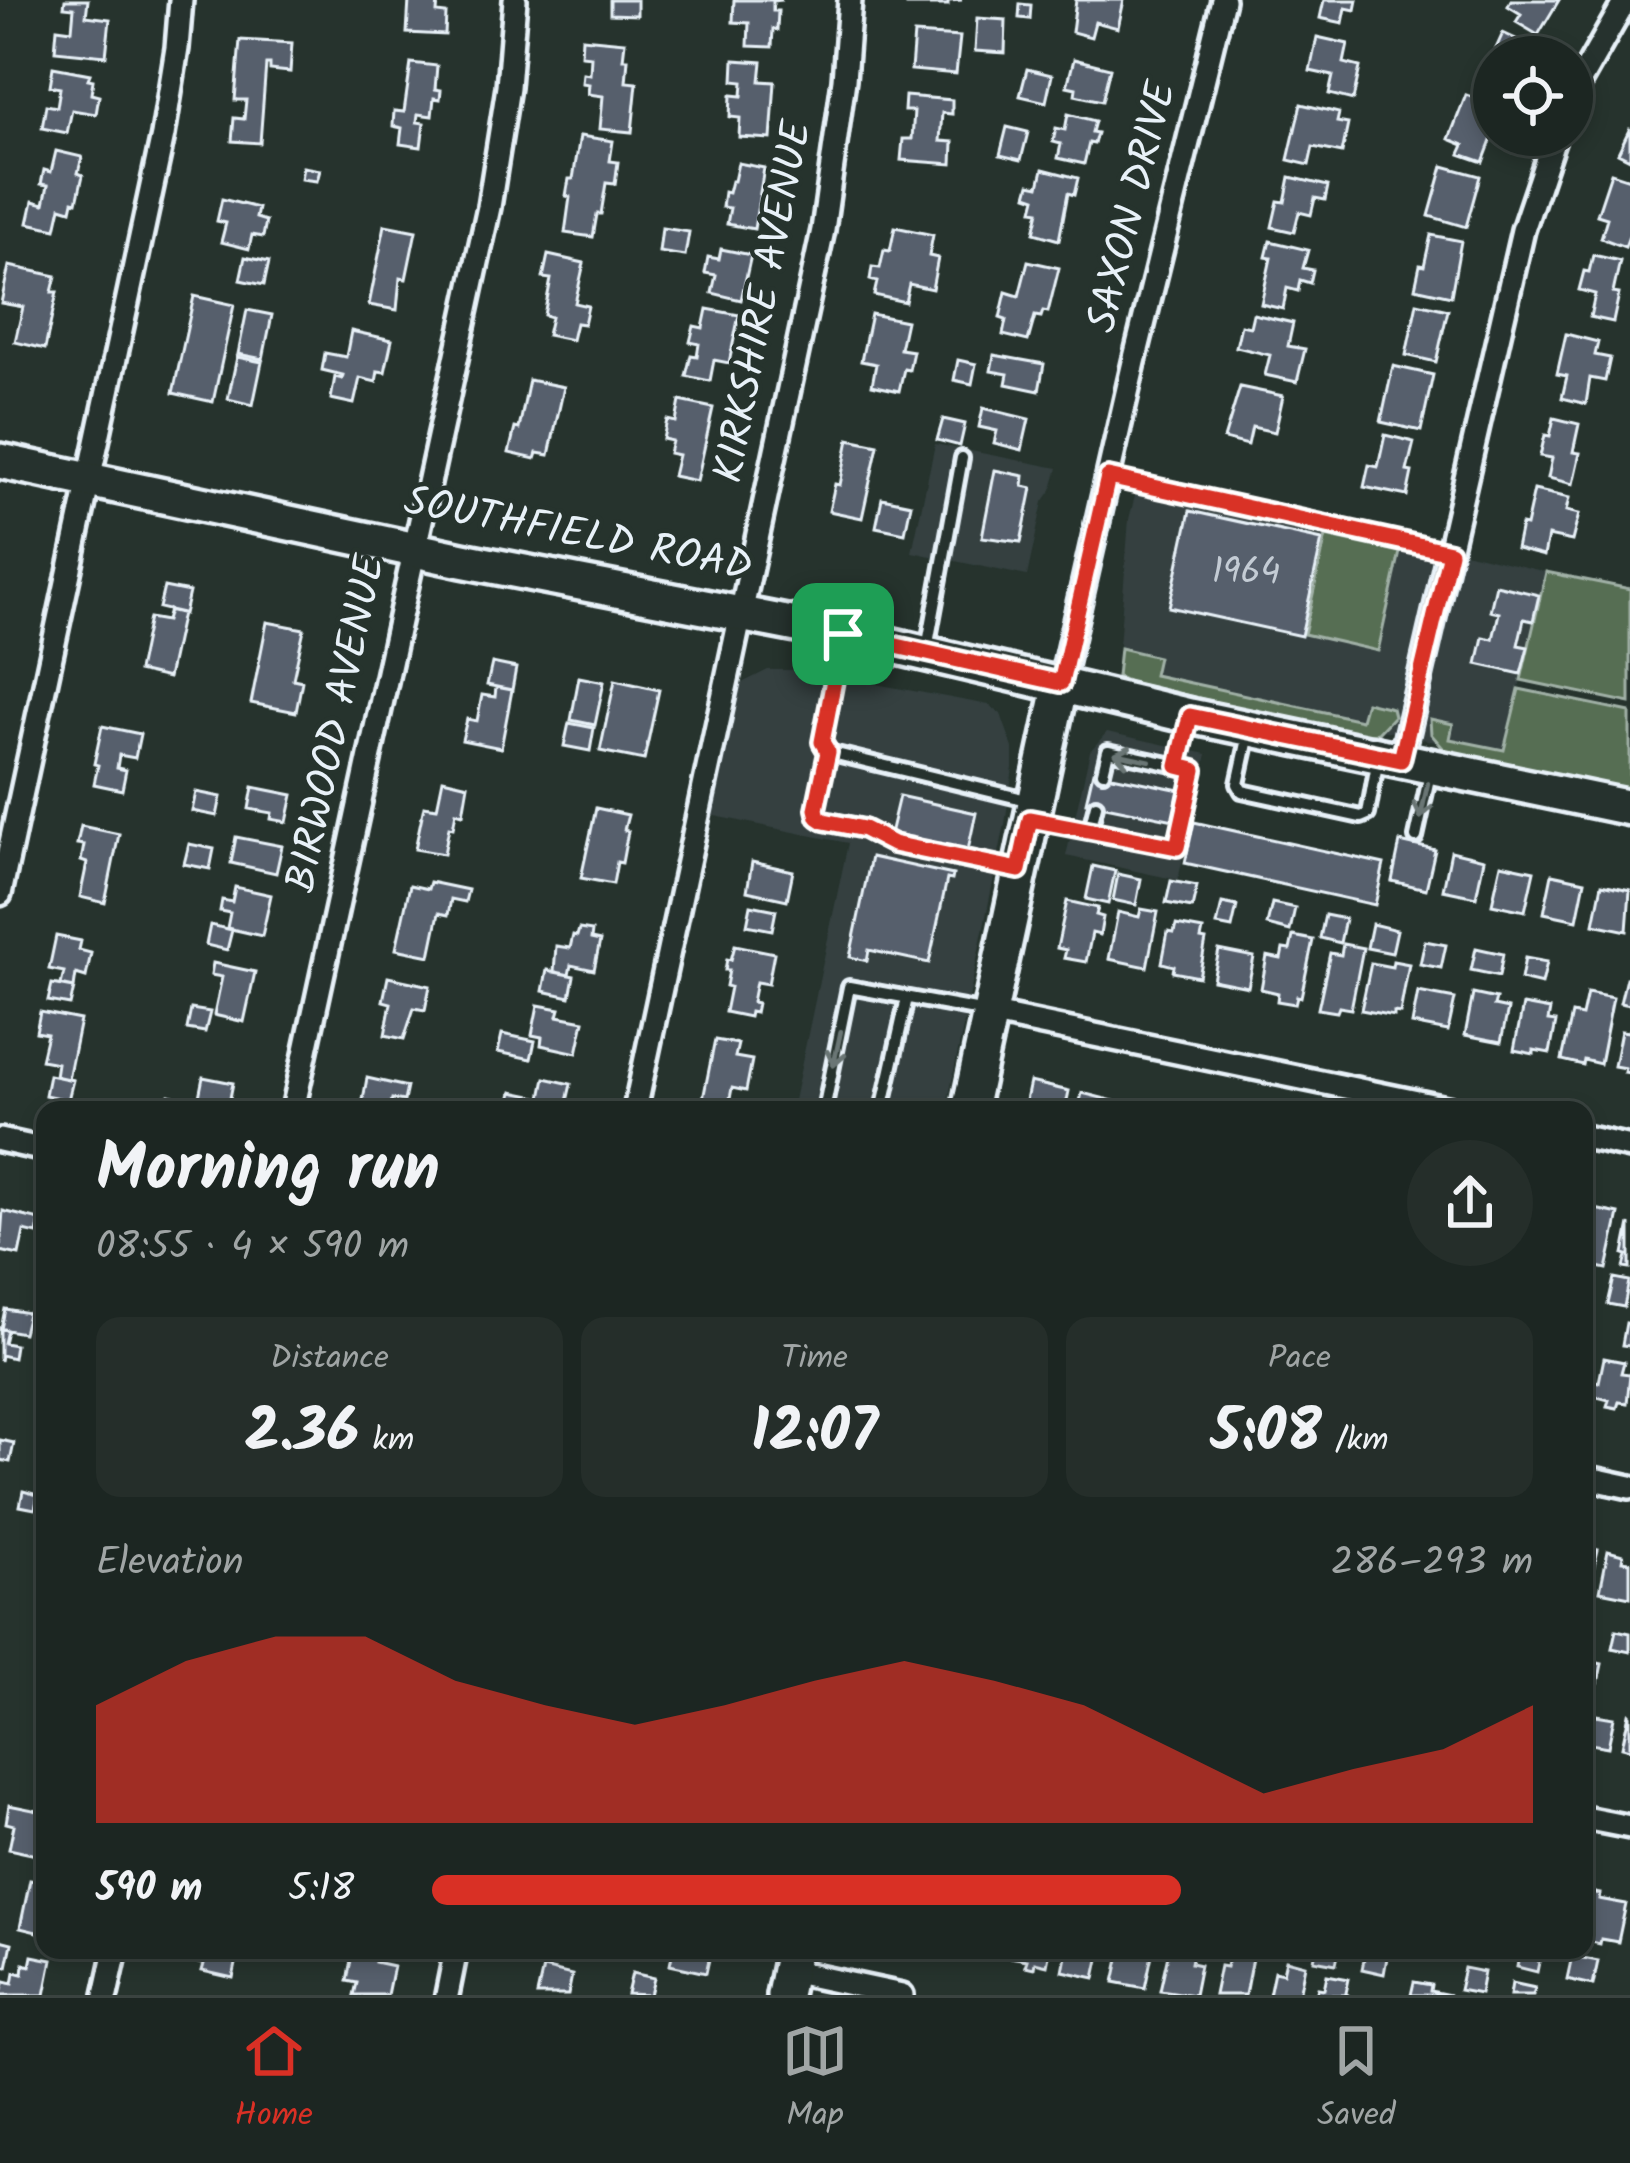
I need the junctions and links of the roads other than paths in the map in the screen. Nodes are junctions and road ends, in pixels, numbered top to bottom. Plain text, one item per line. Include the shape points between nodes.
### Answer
1 (181, 0) edge
2 (515, 0) edge
3 (850, 0) edge
4 (1223, 0) edge
5 (1626, 0) edge
6 (1593, 57) edge
7 (1548, 156) edge
8 (962, 458) dead end
9 (0, 461) edge
10 (1108, 477) junction
11 (89, 480) junction
12 (415, 549) junction
13 (1450, 552) junction
14 (742, 613) junction
15 (843, 634) junction
16 (926, 653) junction
17 (1061, 683) junction
18 (1190, 716) junction
19 (1250, 728) junction
20 (828, 752) junction
21 (1404, 760) junction
22 (1178, 766) junction
23 (1103, 772) dead end
24 (1096, 805) dead end
25 (1630, 808) edge
26 (1032, 810) junction
27 (1090, 829) junction
28 (1416, 837) dead end
29 (1019, 870) junction
30 (0, 894) edge
31 (907, 998) junction
32 (989, 1012) junction
33 (295, 1101) edge
34 (637, 1101) edge
35 (826, 1101) edge
36 (884, 1101) edge
37 (971, 1101) edge
38 (1413, 1101) edge
39 (1593, 1139) edge
40 (0, 1140) edge
41 (1630, 1147) edge
42 (36, 1148) edge
43 (1593, 1479) edge
44 (1630, 1487) edge
45 (1593, 1820) edge
46 (1630, 1827) edge
47 (114, 1959) edge
48 (454, 1959) edge
49 (789, 1972) edge
50 (106, 1995) edge
51 (447, 1995) edge
52 (902, 1995) edge

1 - 11 street via 164,135
2 - 12 street, BIRWOOD AVENUE via 489,207
3 - 14 street, KIRKSHIRE AVENUE via 824,230
4 - 10 street, SAXON DRIVE
5 - 6 street
7 - 13 street via 1523,230
8 - 16 lane
9 - 11 main road, SOUTHFIELD ROAD
10 - 13 lane
10 - 17 street
11 - 12 main road, SOUTHFIELD ROAD
11 - 30 street
12 - 14 main road, SOUTHFIELD ROAD
12 - 33 street, BIRWOOD AVENUE
13 - 21 street
14 - 15 main road, SOUTHFIELD ROAD
14 - 34 street, KIRKSHIRE AVENUE
15 - 16 main road, SOUTHFIELD ROAD
15 - 20 lane via 822,742
16 - 17 main road, SOUTHFIELD ROAD
17 - 18 main road, SOUTHFIELD ROAD
17 - 26 main road
18 - 19 main road, SOUTHFIELD ROAD
18 - 22 lane
19 - 21 main road, SOUTHFIELD ROAD
19 - 21 lane via 1242,791 1361,817
20 - 26 lane
20 - 29 lane via 816,809 824,821
21 - 25 main road, SOUTHFIELD ROAD
21 -> 28 lane
22 -> 23 lane via 1108,752
22 - 27 lane via 1194,770 1177,847
24 - 27 lane
26 - 27 lane
26 - 29 main road
29 - 32 main road
31 - 32 lane
31 -> 35 lane via 849,987
31 - 36 lane
32 - 37 main road
32 - 38 street
39 - 41 street
40 - 42 street
43 - 44 street
45 - 46 street
47 - 50 street
48 - 51 street
49 - 52 street

